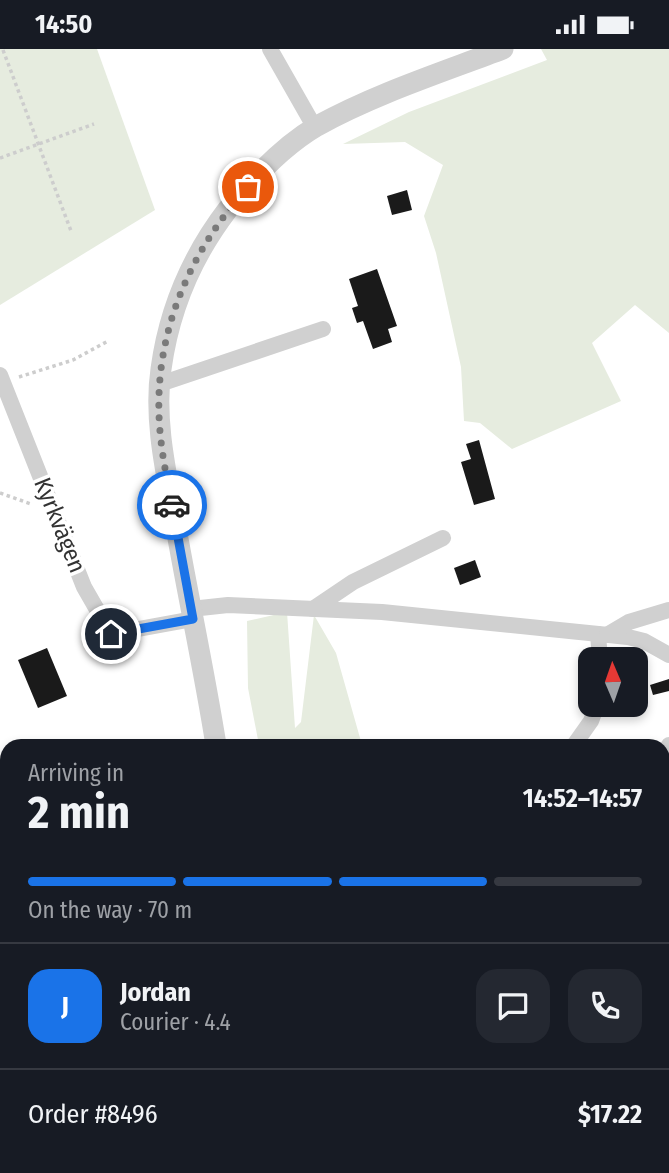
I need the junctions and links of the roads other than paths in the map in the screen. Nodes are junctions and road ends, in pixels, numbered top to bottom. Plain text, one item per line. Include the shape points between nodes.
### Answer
1 (270, 49) edge
2 (503, 49) edge
3 (315, 128) junction
4 (323, 329) dead end
5 (0, 375) edge
6 (160, 384) junction
7 (443, 538) dead end
8 (313, 609) junction
9 (669, 610) edge
10 (192, 614) junction
11 (602, 635) junction
12 (601, 647) edge
13 (669, 655) edge
14 (592, 717) edge
15 (215, 739) edge
16 (578, 739) edge

1 - 3 street
2 - 3 street via 363,103
3 - 6 street via 260,173 200,249 167,333
4 - 6 street
5 - 10 street, Kyrkvägen via 84,587 111,634
6 - 10 street via 163,450
7 - 8 street via 353,582
8 - 10 street via 228,605
8 - 11 street
9 - 11 street
10 - 15 street
11 - 12 street
11 - 13 street via 644,641
14 - 16 street

